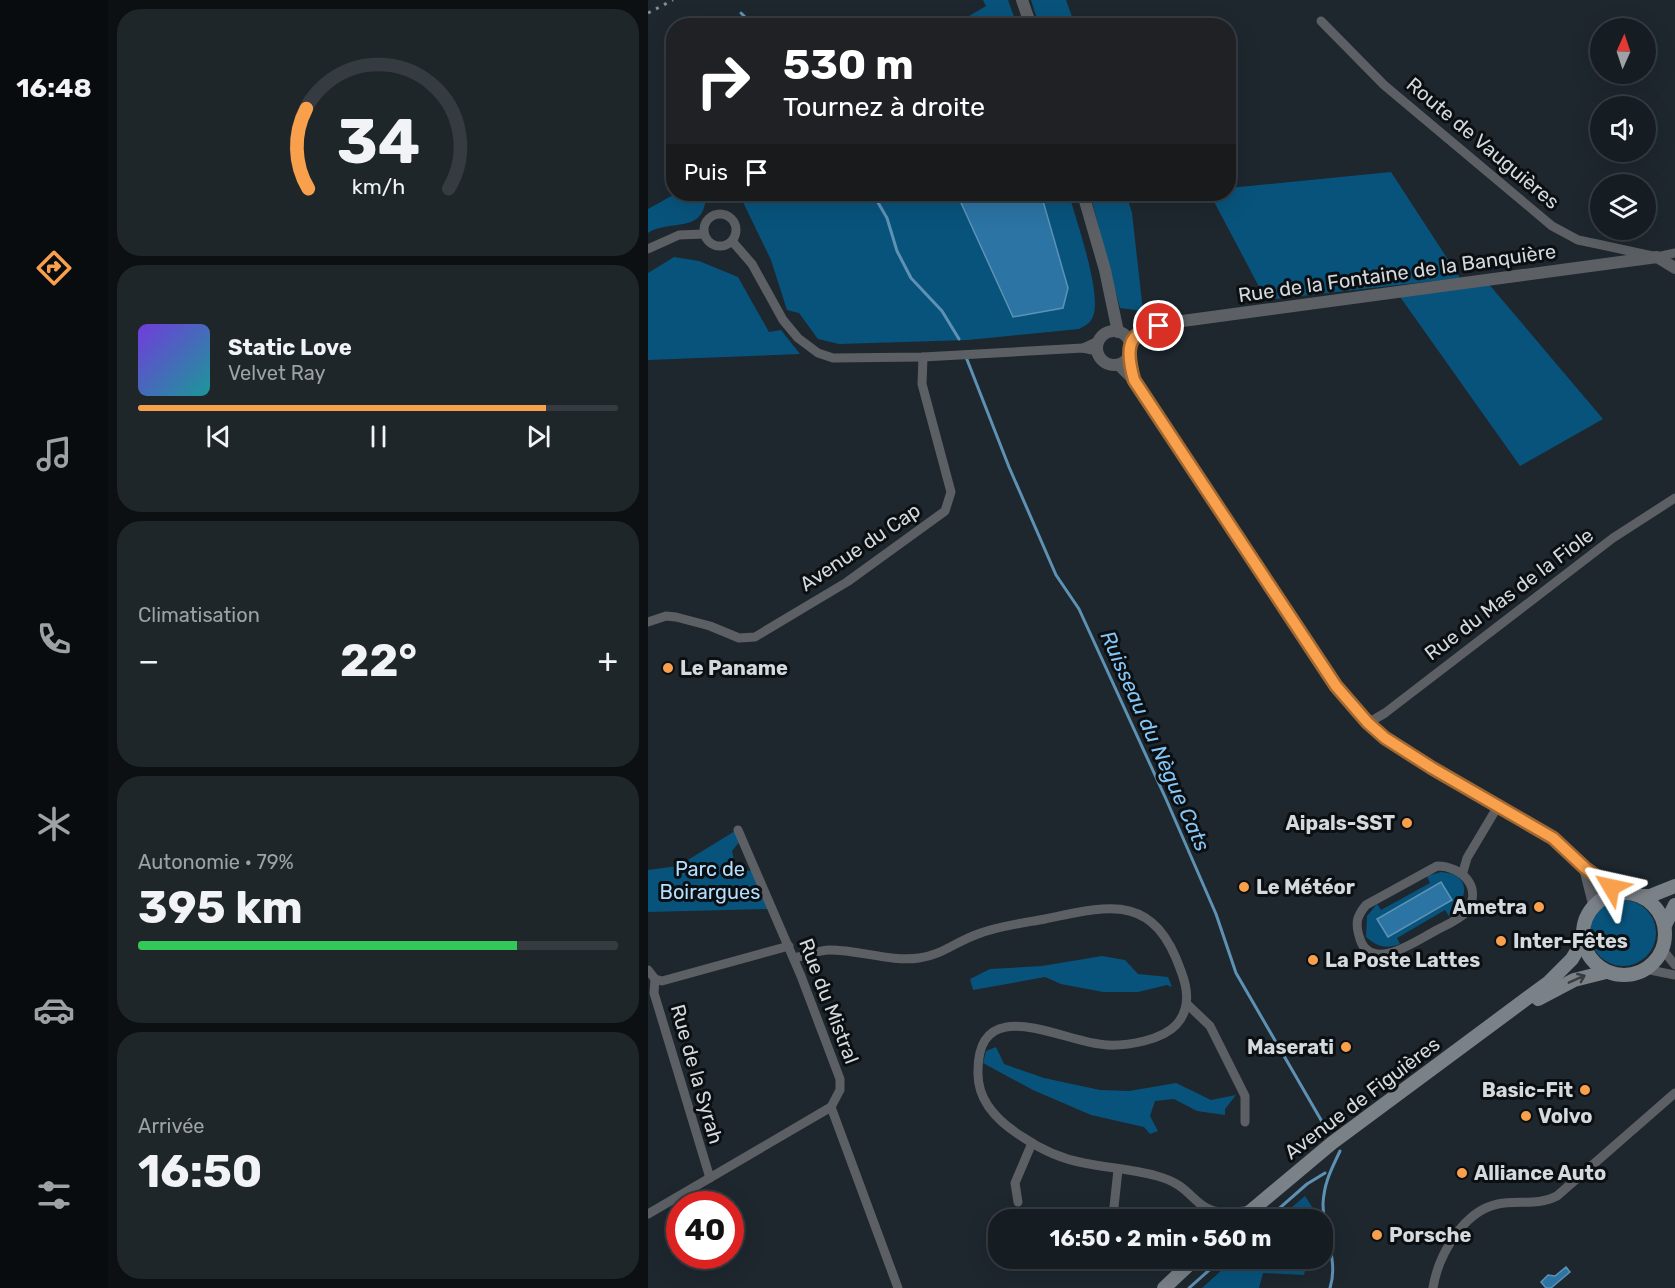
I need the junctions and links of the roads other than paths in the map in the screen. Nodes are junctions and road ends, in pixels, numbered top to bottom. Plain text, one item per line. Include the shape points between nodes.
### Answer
1 (1022, 0) edge
2 (1028, 18) edge
3 (1321, 21) dead end
4 (1085, 201) edge
5 (704, 234) junction
6 (732, 241) junction
7 (648, 249) edge
8 (1675, 253) edge
9 (1657, 257) junction
10 (1675, 268) edge
11 (1112, 304) junction
12 (1118, 332) junction
13 (1100, 342) junction
14 (1130, 342) junction
15 (923, 357) junction
16 (1124, 361) junction
17 (1675, 498) edge
18 (648, 622) edge
19 (1368, 723) junction
20 (1498, 806) junction
21 (738, 830) dead end
22 (1585, 868) junction
23 (1462, 872) junction
24 (1675, 886) edge
25 (1620, 892) junction
26 (1642, 896) junction
27 (1594, 904) junction
28 (1675, 905) edge
29 (1665, 925) junction
30 (1582, 942) junction
31 (789, 946) junction
32 (1662, 949) junction
33 (794, 958) junction
34 (1675, 965) edge
35 (1645, 969) junction
36 (648, 970) edge
37 (1606, 972) junction
38 (1675, 975) edge
39 (655, 979) junction
40 (1187, 1004) junction
41 (1512, 1011) junction
42 (1675, 1093) edge
43 (831, 1107) junction
44 (1245, 1122) dead end
45 (1032, 1143) junction
46 (1118, 1170) junction
47 (710, 1179) junction
48 (1018, 1202) dead end
49 (1114, 1209) edge
50 (1205, 1209) edge
51 (1252, 1209) edge
52 (648, 1214) edge
53 (1184, 1269) edge
54 (898, 1288) edge
55 (1164, 1288) edge
56 (1433, 1288) edge

1 - 2 street
3 - 9 street, Route de Vauguières via 1384,85 1552,226 1578,240
4 - 11 street
5 - 6 street via 714,245 724,246
5 - 6 street via 708,219 722,214 731,218 736,227
5 - 7 street via 679,235
6 - 15 street via 752,264 783,320 806,346 848,360
8 - 9 street, Rue de la Fontaine de la Banquière
9 - 10 street, Route de Vauguières
9 - 14 street, Rue de la Fontaine de la Banquière via 1175,322 1143,329
11 - 12 street
11 - 13 street
12 - 13 street
12 - 14 street
13 - 15 street via 1083,348
13 - 16 street via 1108,364
14 - 16 street
15 - 18 street, Avenue du Cap via 922,384 951,492 945,511 847,582 755,637 739,638 675,617
16 - 19 street via 1336,686
17 - 19 street, Rue du Mas de la Fiole via 1613,538
19 - 20 street via 1399,747
20 - 22 street via 1553,838
20 - 23 street
21 - 31 street, Rue du Mistral
22 - 25 street
22 - 27 street
23 - 23 street via 1437,866 1366,905 1356,926 1361,943 1368,951 1397,952 1464,914 1471,892
24 - 26 main road
25 - 26 main road
25 - 27 main road
26 - 29 main road via 1656,908
27 - 30 main road via 1586,915
28 - 29 main road
29 - 32 main road
30 - 37 main road via 1591,959
30 - 41 main road, Avenue de Figuières via 1557,975
31 - 33 street, Rue du Mistral
31 - 39 street via 671,979
32 - 34 street
32 - 35 main road
33 - 40 street via 826,950 917,959 937,954 978,933 1115,906 1136,912 1162,931 1179,964 1188,992
33 - 43 street, Rue du Mistral via 840,1079 840,1090
35 - 37 main road via 1626,975
35 - 38 street
36 - 39 street
41 -> 37 main road, Avenue de Figuières via 1574,980
39 - 47 street, Rue de la Syrah via 654,993
40 - 44 street via 1210,1026 1245,1096
40 - 45 street via 1179,1023 1169,1031 1156,1038 1109,1046 1030,1027 1011,1026 991,1033 979,1058 978,1083 983,1098 993,1114
41 - 51 main road, Avenue de Figuières via 1332,1143
42 - 56 street via 1557,1196 1540,1202 1496,1204 1472,1217 1446,1250
43 - 47 street
43 - 54 street
45 - 46 street via 1068,1160
45 - 48 street via 1015,1183
46 - 49 street
46 - 50 street via 1159,1176 1189,1193
47 - 52 street
53 - 55 main road

